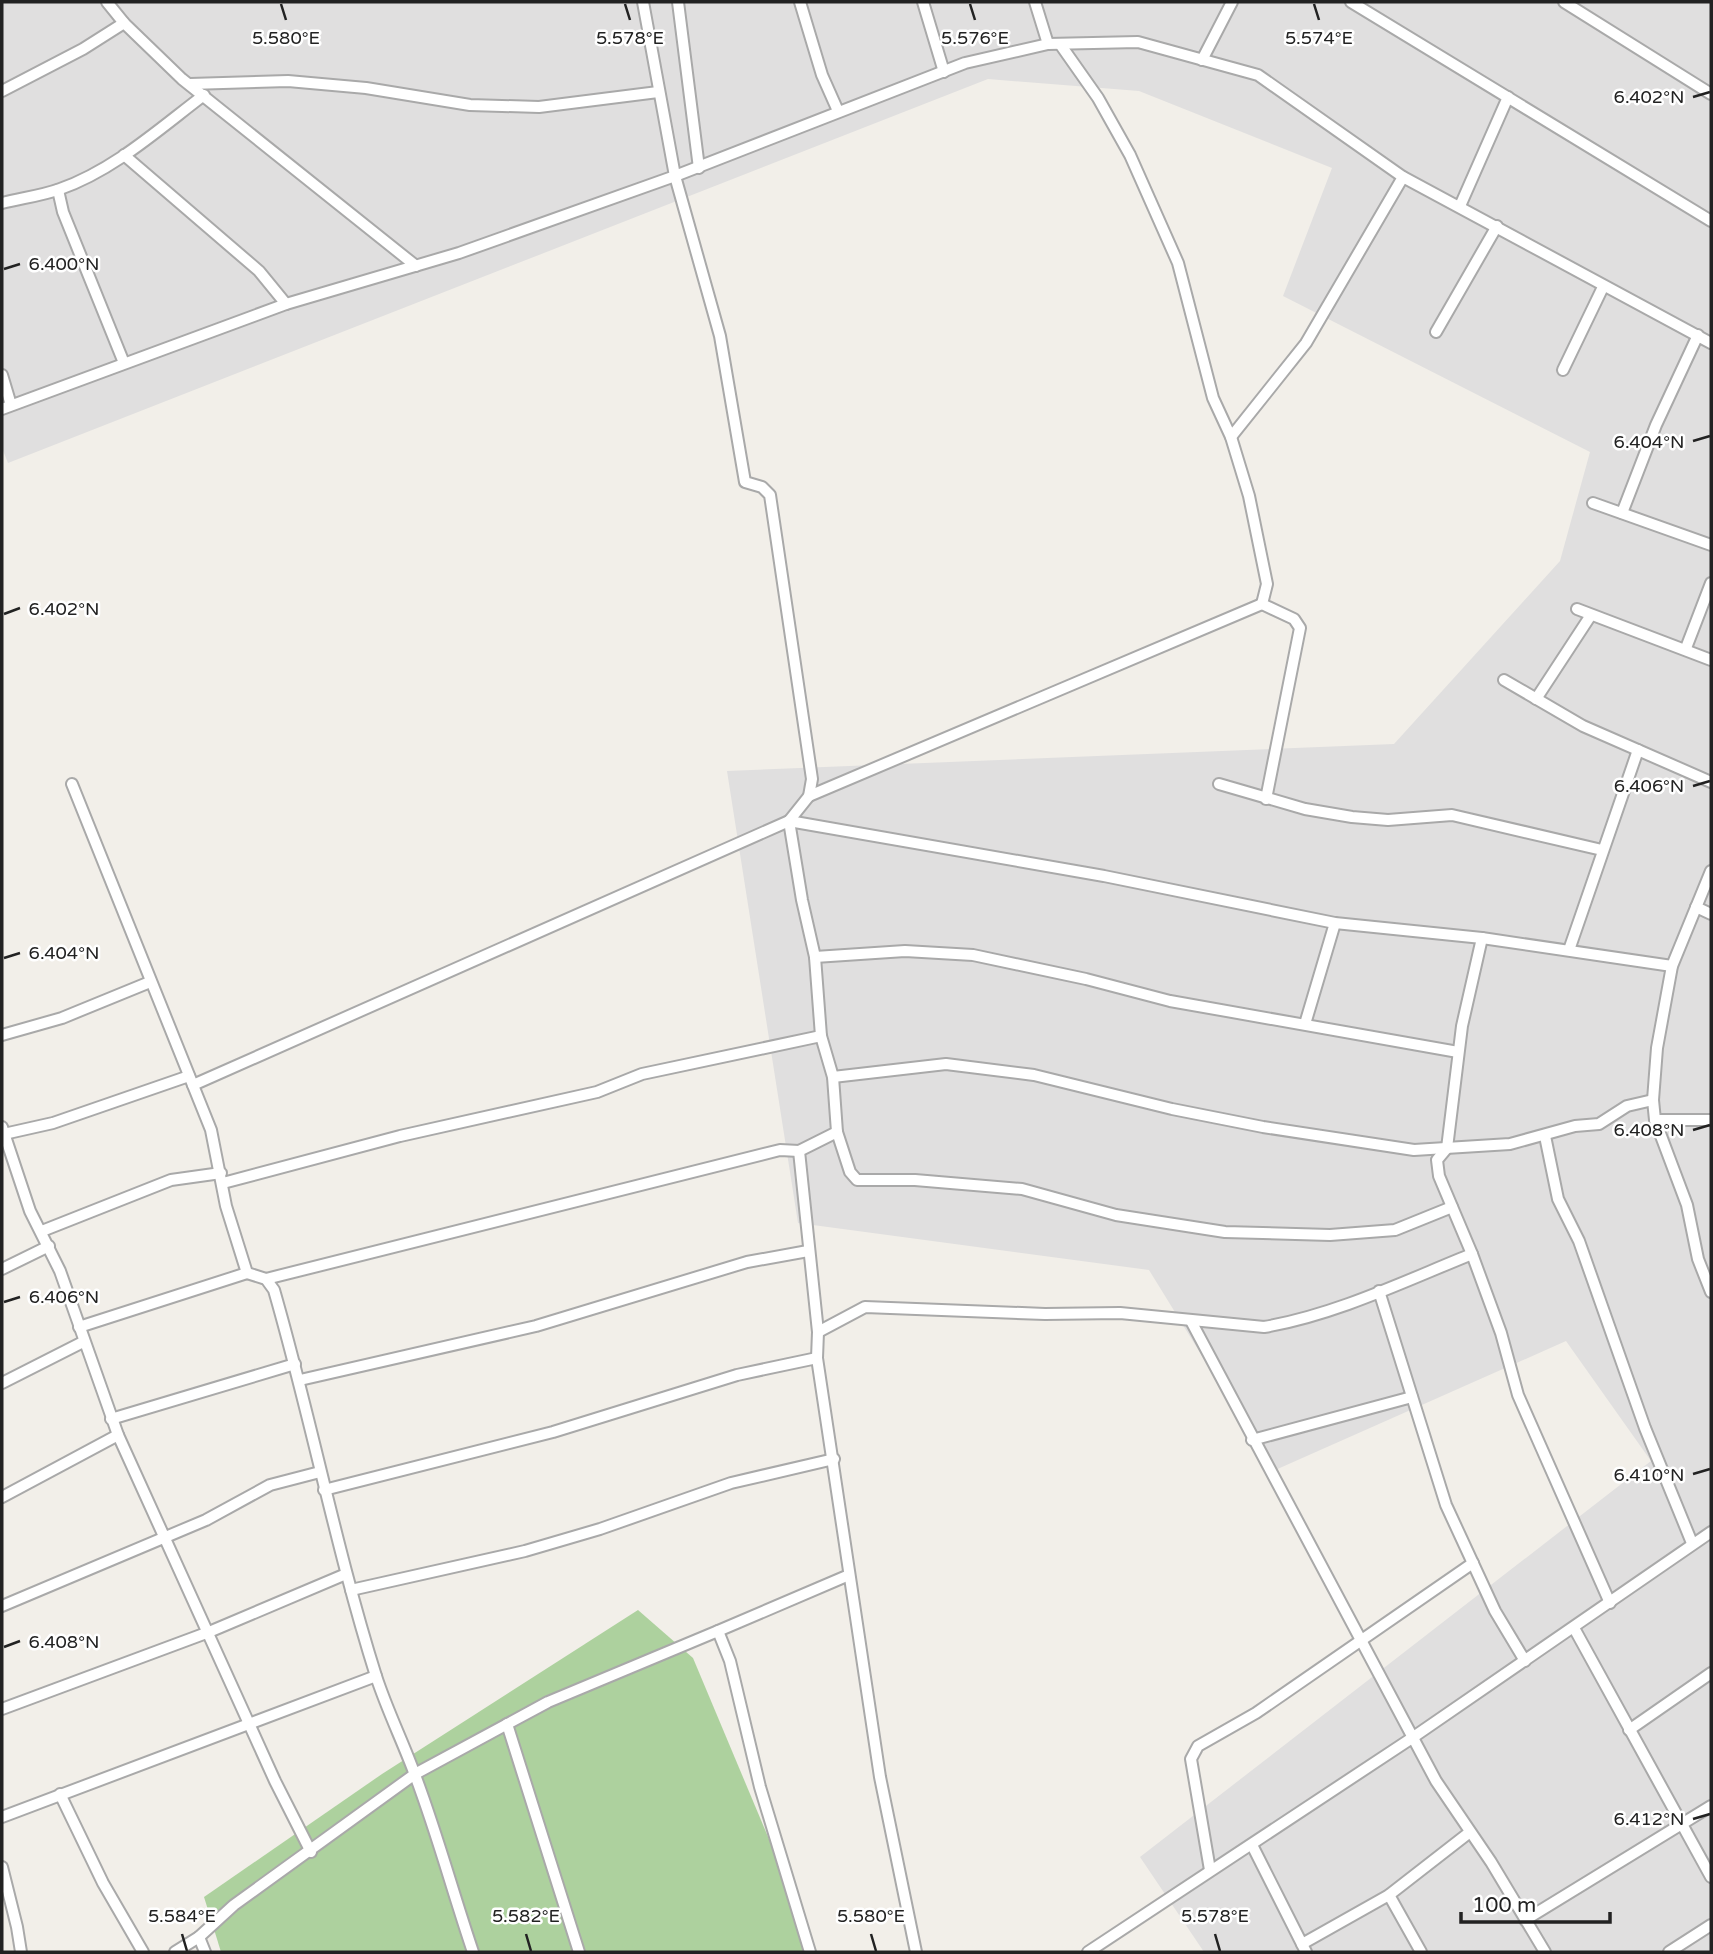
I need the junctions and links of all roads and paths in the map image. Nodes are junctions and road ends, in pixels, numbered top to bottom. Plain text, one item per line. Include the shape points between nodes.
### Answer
1 (107, 2) edge
2 (643, 2) edge
3 (678, 2) edge
4 (800, 2) edge
5 (923, 2) edge
6 (1035, 2) edge
7 (1232, 2) edge
8 (1353, 2) edge
9 (1563, 2) edge
10 (1576, 5) edge
11 (124, 23) junction
12 (1054, 44) junction
13 (1202, 60) junction
14 (944, 72) junction
15 (190, 83) junction
16 (2, 91) edge
17 (658, 92) junction
18 (1711, 94) edge
19 (204, 95) junction
20 (1508, 97) junction
21 (838, 111) junction
22 (124, 155) junction
23 (699, 168) junction
24 (675, 176) junction
25 (1402, 177) junction
26 (58, 190) junction
27 (2, 203) edge
28 (1460, 206) junction
29 (1711, 221) edge
30 (1497, 226) junction
31 (416, 266) junction
32 (1603, 287) junction
33 (286, 304) junction
34 (1436, 332) dead end
35 (1698, 335) junction
36 (1711, 343) edge
37 (124, 363) junction
38 (1563, 370) dead end
39 (2, 375) edge
40 (7, 407) edge
41 (1231, 437) junction
42 (1593, 503) dead end
43 (1622, 513) junction
44 (1711, 545) edge
45 (1711, 583) edge
46 (1262, 604) junction
47 (1577, 610) dead end
48 (1591, 615) junction
49 (1686, 648) junction
50 (1711, 660) edge
51 (1504, 680) dead end
52 (1536, 699) junction
53 (1638, 751) junction
54 (1711, 782) edge
55 (72, 784) dead end
56 (1219, 784) dead end
57 (809, 796) junction
58 (1266, 799) junction
59 (789, 821) junction
60 (1602, 850) junction
61 (1711, 872) edge
62 (1696, 907) junction
63 (1711, 914) edge
64 (1335, 923) junction
65 (1482, 938) junction
66 (1569, 950) junction
67 (815, 957) junction
68 (1672, 966) junction
69 (150, 982) junction
70 (1305, 1024) junction
71 (2, 1034) edge
72 (821, 1036) junction
73 (1458, 1052) junction
74 (833, 1077) junction
75 (191, 1080) junction
76 (1653, 1100) junction
77 (1711, 1119) edge
78 (1655, 1121) junction
79 (3, 1130) edge
80 (837, 1132) junction
81 (1545, 1136) junction
82 (1447, 1148) junction
83 (799, 1151) junction
84 (6, 1152) edge
85 (222, 1178) junction
86 (1452, 1207) junction
87 (42, 1231) junction
88 (49, 1246) junction
89 (808, 1251) junction
90 (1472, 1254) junction
91 (1698, 1259) junction
92 (1711, 1268) edge
93 (2, 1269) edge
94 (247, 1273) junction
95 (265, 1279) junction
96 (1379, 1291) junction
97 (1711, 1292) edge
98 (1191, 1321) junction
99 (79, 1327) junction
100 (818, 1332) junction
101 (83, 1342) junction
102 (817, 1358) junction
103 (295, 1364) junction
104 (300, 1380) junction
105 (2, 1383) edge
106 (1412, 1397) junction
107 (111, 1419) junction
108 (118, 1435) junction
109 (1252, 1440) junction
110 (834, 1458) junction
111 (320, 1472) junction
112 (324, 1490) junction
113 (2, 1497) edge
114 (1711, 1532) edge
115 (164, 1535) junction
116 (1692, 1543) junction
117 (1473, 1563) junction
118 (346, 1574) junction
119 (849, 1575) junction
120 (351, 1590) junction
121 (1610, 1603) junction
122 (2, 1606) edge
123 (1574, 1628) junction
124 (718, 1631) junction
125 (209, 1632) junction
126 (1359, 1640) junction
127 (1525, 1661) junction
128 (1711, 1673) edge
129 (376, 1676) junction
130 (2, 1709) edge
131 (249, 1723) junction
132 (506, 1724) junction
133 (1629, 1731) junction
134 (1412, 1738) junction
135 (415, 1774) junction
136 (60, 1794) junction
137 (1711, 1806) edge
138 (2, 1817) edge
139 (1680, 1824) junction
140 (1470, 1832) junction
141 (1252, 1846) junction
142 (311, 1852) junction
143 (2, 1867) edge
144 (1210, 1870) junction
145 (1711, 1877) edge
146 (1390, 1895) junction
147 (1525, 1920) junction
148 (1711, 1925) edge
149 (199, 1937) junction
150 (1304, 1948) edge
151 (21, 1952) edge
152 (142, 1952) edge
153 (175, 1952) edge
154 (205, 1952) edge
155 (472, 1952) edge
156 (579, 1952) edge
157 (810, 1952) edge
158 (916, 1952) edge
159 (1088, 1952) edge
160 (1421, 1952) edge
161 (1545, 1952) edge
162 (1669, 1952) edge

1 - 11 street
2 - 17 street
3 - 23 street
4 - 21 street
5 - 14 street
6 - 12 street
7 - 13 street
8 - 20 street
9 - 10 street
10 - 18 street
11 - 15 street
11 - 16 street
12 - 13 street via 1138,42
12 - 14 street via 1003,53
12 - 41 street via 1098,98 1130,155 1178,263 1213,398
13 - 25 street via 1258,75
14 - 21 street
15 - 17 street via 288,81 470,105 538,107
15 - 19 street
17 - 24 street
19 - 22 street
19 - 31 street
20 - 28 street
20 - 29 street
21 - 23 street
22 - 26 street
22 - 33 street via 259,271
23 - 24 street
24 - 31 street
24 - 57 street via 720,336 745,482 770,495 812,779
25 - 28 street
25 - 41 street via 1306,343
26 - 27 street
26 - 37 street
28 - 30 street
30 - 32 street
30 - 34 street
31 - 33 street
32 - 35 street
32 - 38 street
33 - 37 street
35 - 36 street
35 - 43 street
37 - 40 street
39 - 40 street
41 - 46 street via 1267,584
42 - 43 street
43 - 44 street
45 - 49 street
46 - 57 street
46 - 58 street via 1294,619 1300,628
47 - 48 street
48 - 49 street
48 - 52 street
49 - 50 street
51 - 52 street
52 - 53 street
53 - 54 street
53 - 60 street
55 - 69 street
56 - 58 street
57 - 59 street
58 - 60 street via 1352,817 1388,820 1452,815
59 - 64 street via 1104,876
59 - 67 street
59 - 75 street
60 - 66 street
61 - 62 street
62 - 63 street
62 - 68 street
64 - 65 street
64 - 70 street
65 - 66 street
65 - 73 street
66 - 68 street
67 - 70 street via 905,951 973,955 1170,1001
67 - 72 street
68 - 76 street
69 - 71 street via 62,1018
69 - 75 street
70 - 73 street
72 - 74 street
72 - 85 street via 642,1074 597,1092
73 - 82 street
74 - 80 street
74 - 82 street via 946,1064 1034,1075 1263,1127 1414,1150
75 - 79 street via 53,1123
75 - 85 street via 211,1130
76 - 78 street
76 - 81 street via 1627,1106 1599,1124
77 - 78 street
78 - 91 street via 1687,1205
79 - 84 street
80 - 83 street
80 - 86 street via 857,1180 1022,1189 1116,1215 1225,1232 1330,1235 1395,1230
81 - 82 street via 1510,1144
81 - 116 street via 1558,1199 1579,1241
82 - 86 street via 1437,1160
83 - 89 street
83 - 95 street via 780,1150
84 - 87 street
85 - 87 street via 171,1180
85 - 94 street
86 - 90 street
87 - 88 street
88 - 93 street
88 - 99 street
89 - 100 street
89 - 104 street via 747,1262 536,1326
90 - 96 street
90 - 121 street via 1502,1333 1518,1395
91 - 92 street
91 - 97 street
94 - 95 street
94 - 99 street
95 - 103 street via 274,1290
96 - 98 street via 1283,1324 1264,1327
96 - 106 street
98 - 100 street via 1120,1313 865,1307
98 - 109 street
99 - 101 street
100 - 102 street
101 - 105 street
101 - 107 street
102 - 110 street
102 - 112 street via 737,1375 553,1432
103 - 104 street
103 - 107 street
104 - 111 street
106 - 109 street
106 - 117 street via 1446,1505
107 - 108 street
108 - 113 street
108 - 115 street
109 - 126 street
110 - 119 street
110 - 120 street via 731,1483 524,1551
111 - 112 street
111 - 115 street via 270,1485 206,1520
112 - 118 street
114 - 116 street
115 - 122 street
115 - 125 street
116 - 121 street
117 - 126 street
117 - 127 street
118 - 120 street
118 - 125 street
119 - 124 street
119 - 158 street via 880,1777
120 - 129 street
121 - 123 street
123 - 127 street
123 - 133 street
124 - 132 street
124 - 157 street
125 - 130 street
125 - 131 street
126 - 134 street
126 - 144 street via 1256,1713 1198,1746 1191,1759
127 - 134 street
128 - 133 street
129 - 131 street
129 - 135 street
131 - 136 street
131 - 142 street
132 - 135 street
132 - 156 street
133 - 139 street
134 - 140 street
134 - 141 street
135 - 142 street
135 - 155 street
136 - 138 street
136 - 152 street
137 - 139 street
139 - 145 street
139 - 147 street
140 - 146 street
140 - 147 street
141 - 144 street
141 - 150 street
142 - 149 street via 234,1905
143 - 151 street
144 - 159 street
146 - 150 street
146 - 160 street
147 - 161 street
148 - 162 street
149 - 153 street
149 - 154 street

